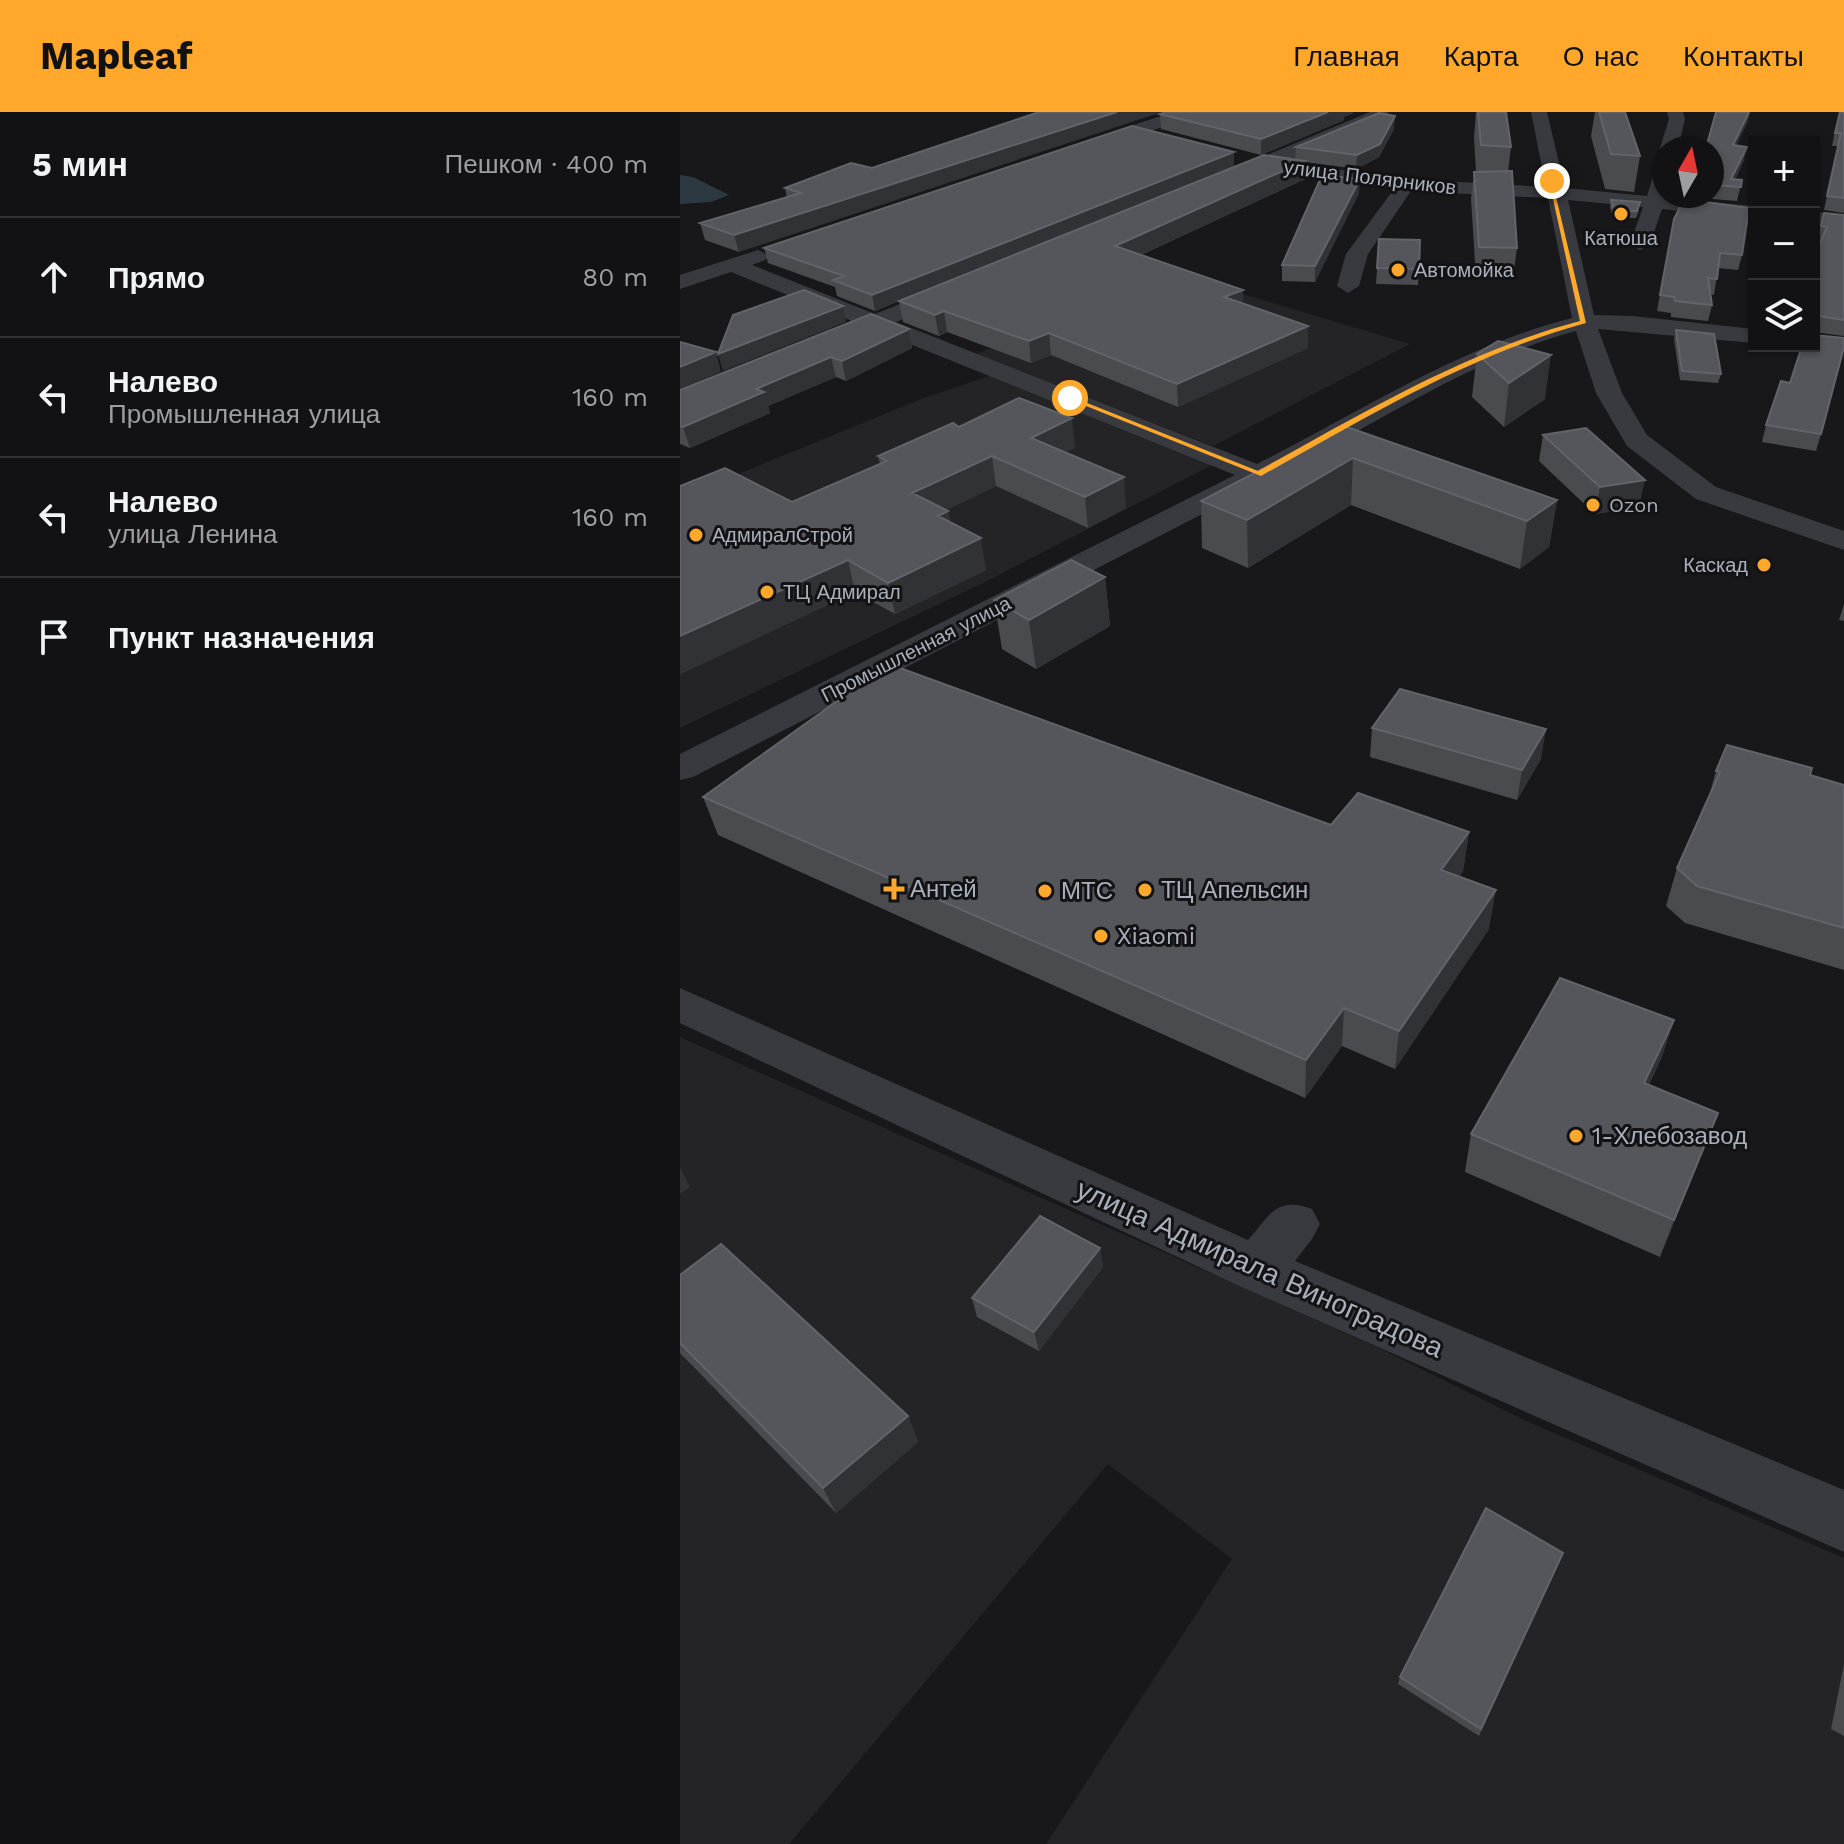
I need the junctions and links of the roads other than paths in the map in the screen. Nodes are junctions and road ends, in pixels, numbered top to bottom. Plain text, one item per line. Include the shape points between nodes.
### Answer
1 (1189, 112) edge
2 (1381, 112) edge
3 (1539, 112) edge
4 (1675, 112) edge
5 (1133, 131) junction
6 (1672, 136) edge
7 (1162, 138) edge
8 (1059, 156) edge
9 (1234, 157) edge
10 (1263, 164) junction
11 (1406, 185) junction
12 (1204, 188) edge
13 (1555, 193) junction
14 (1652, 203) edge
15 (1652, 208) edge
16 (1710, 208) edge
17 (1748, 211) edge
18 (1820, 219) edge
19 (1844, 221) edge
20 (1640, 244) dead end
21 (777, 250) edge
22 (732, 265) junction
23 (982, 279) edge
24 (680, 282) edge
25 (1348, 286) dead end
26 (878, 321) junction
27 (1584, 322) junction
28 (1748, 335) edge
29 (807, 349) edge
30 (1258, 474) junction
31 (1844, 541) edge
32 (680, 769) edge
33 (680, 1004) edge
34 (1294, 1224) dead end
35 (1256, 1269) junction
36 (1844, 1521) edge

1 - 5 street
2 - 10 street
3 - 13 street
4 - 6 street
5 - 7 street
5 - 8 street
9 - 10 street, улица Полярников
10 - 11 street, улица Полярников
10 - 12 street
11 - 13 street, улица Полярников
11 - 25 street via 1357,254
13 - 14 street, улица Полярников
13 - 27 street
15 - 20 street
16 - 17 street, улица Полярников
18 - 19 street
21 - 22 street
22 - 24 street
22 - 26 street
23 - 26 street
26 - 29 street
26 - 30 street
27 - 28 street, Промышленная улица
27 - 30 street, Промышленная улица via 1534,335 1391,400
27 - 31 street via 1609,393 1637,440 1706,493
30 - 32 street, Промышленная улица
33 - 35 street, улица Адмирала Виноградова
34 - 35 street
35 - 36 street, улица Адмирала Виноградова

